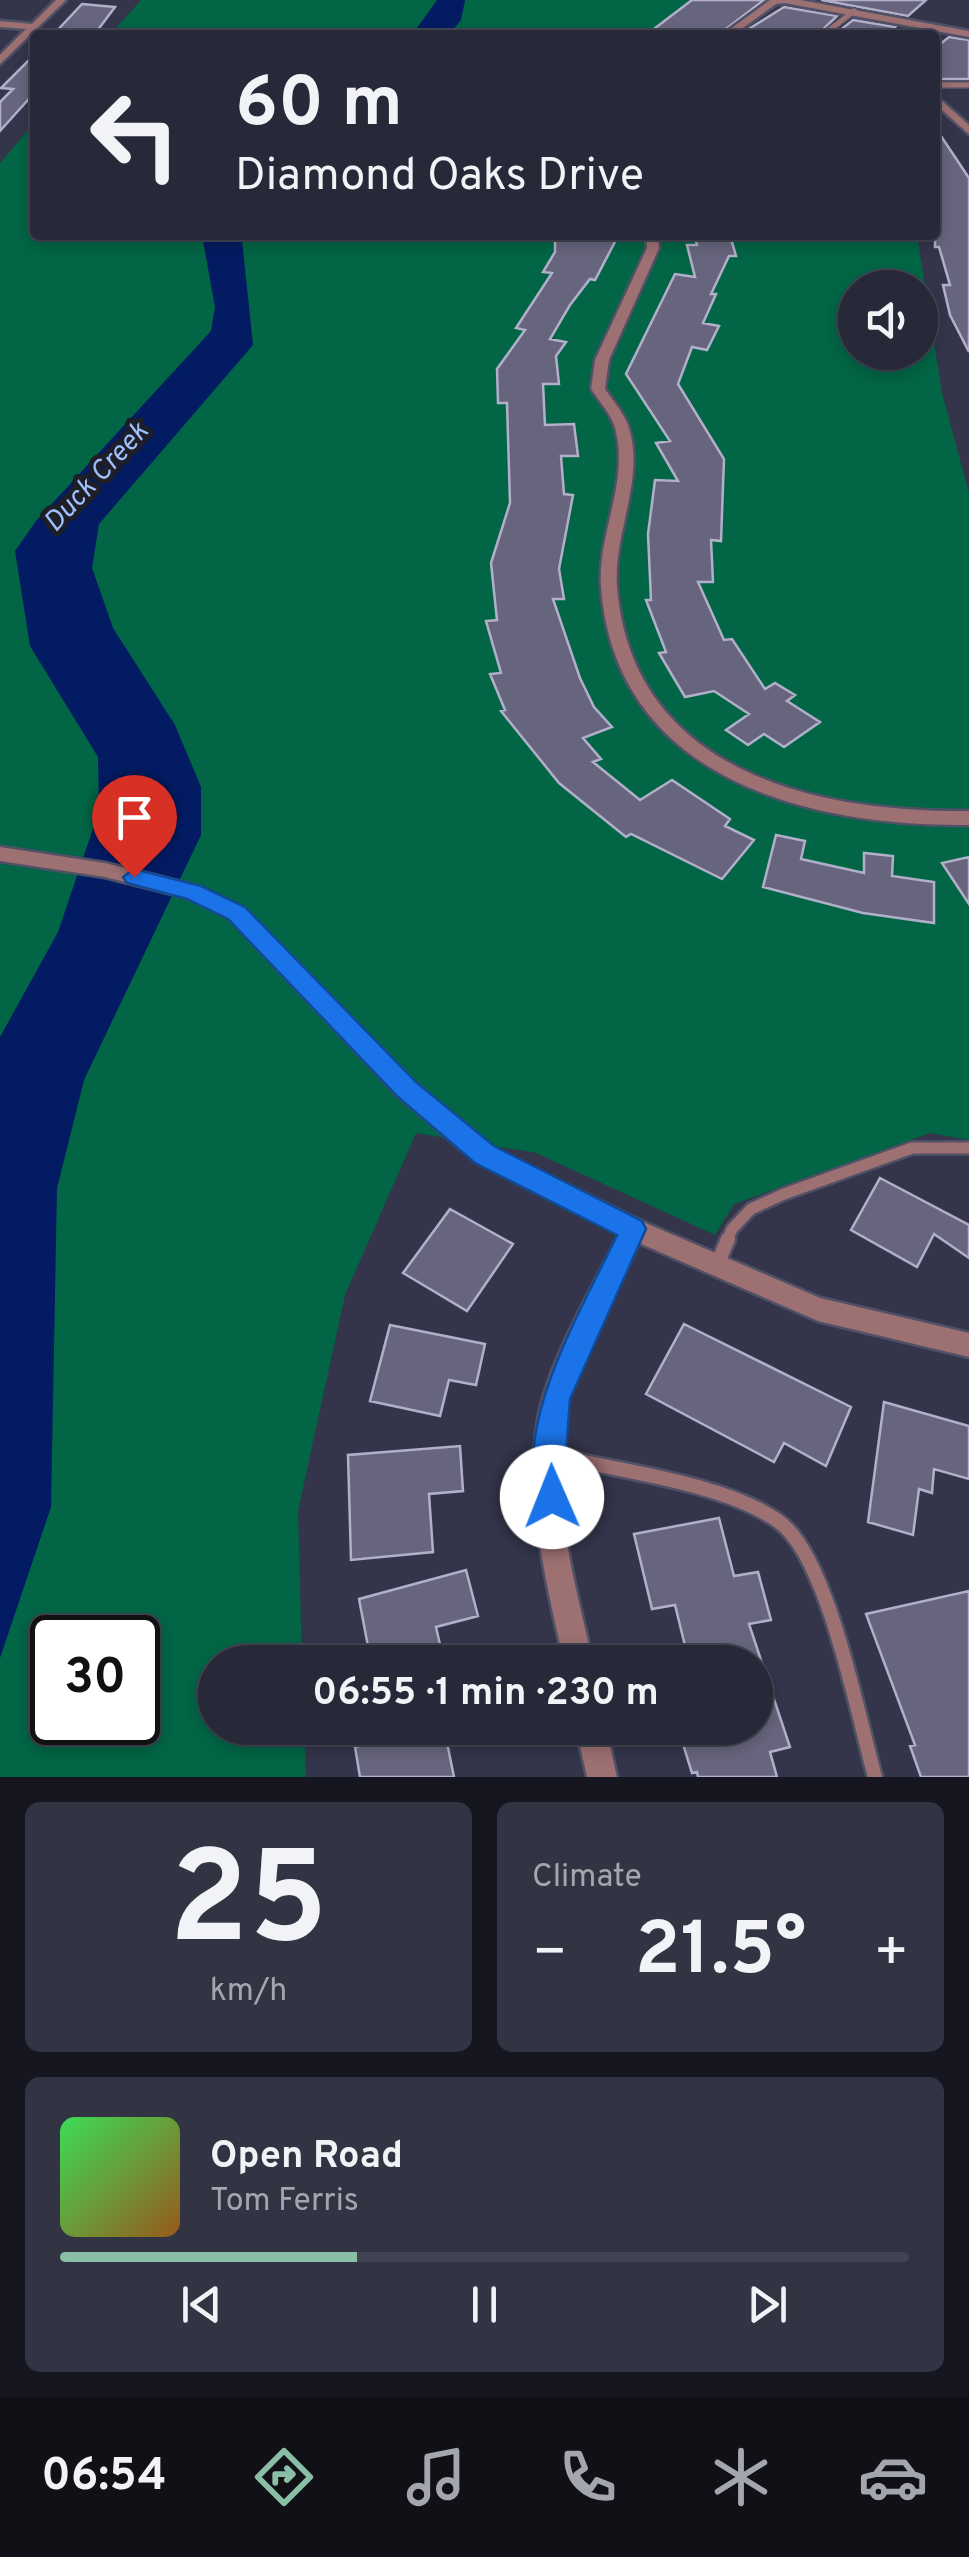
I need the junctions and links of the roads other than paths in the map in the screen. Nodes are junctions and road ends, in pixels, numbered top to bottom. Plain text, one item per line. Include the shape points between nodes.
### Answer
1 (60, 0) edge
2 (784, 0) edge
3 (854, 11) junction
4 (0, 24) edge
5 (34, 26) junction
6 (930, 26) junction
7 (735, 30) edge
8 (829, 30) edge
9 (926, 30) edge
10 (969, 34) edge
11 (1, 59) edge
12 (940, 85) edge
13 (969, 85) edge
14 (940, 102) edge
15 (966, 125) edge
16 (652, 240) edge
17 (969, 818) edge
18 (0, 854) edge
19 (969, 1148) edge
20 (633, 1229) junction
21 (716, 1266) junction
22 (969, 1345) edge
23 (550, 1455) junction
24 (575, 1645) edge
25 (595, 1745) edge
26 (602, 1777) edge
27 (875, 1777) edge

1 - 5 street
2 - 3 street
2 - 7 street
3 - 6 street
3 - 8 lane
4 - 5 street
5 - 11 street
6 - 9 street
6 - 10 street
12 - 13 lane
14 - 15 street
16 - 17 street via 602,360 598,390 621,424 624,443 609,587 615,638 636,682 673,734 760,786 872,817
18 - 20 street via 106,870 193,892 236,913 407,1090 484,1154
19 - 21 lane via 912,1148 784,1194 732,1229
20 - 21 street
20 - 23 street via 556,1399
21 - 22 street via 818,1309
23 - 24 street via 557,1557
23 - 27 lane via 732,1497 781,1522 810,1561 830,1614
25 - 26 street

